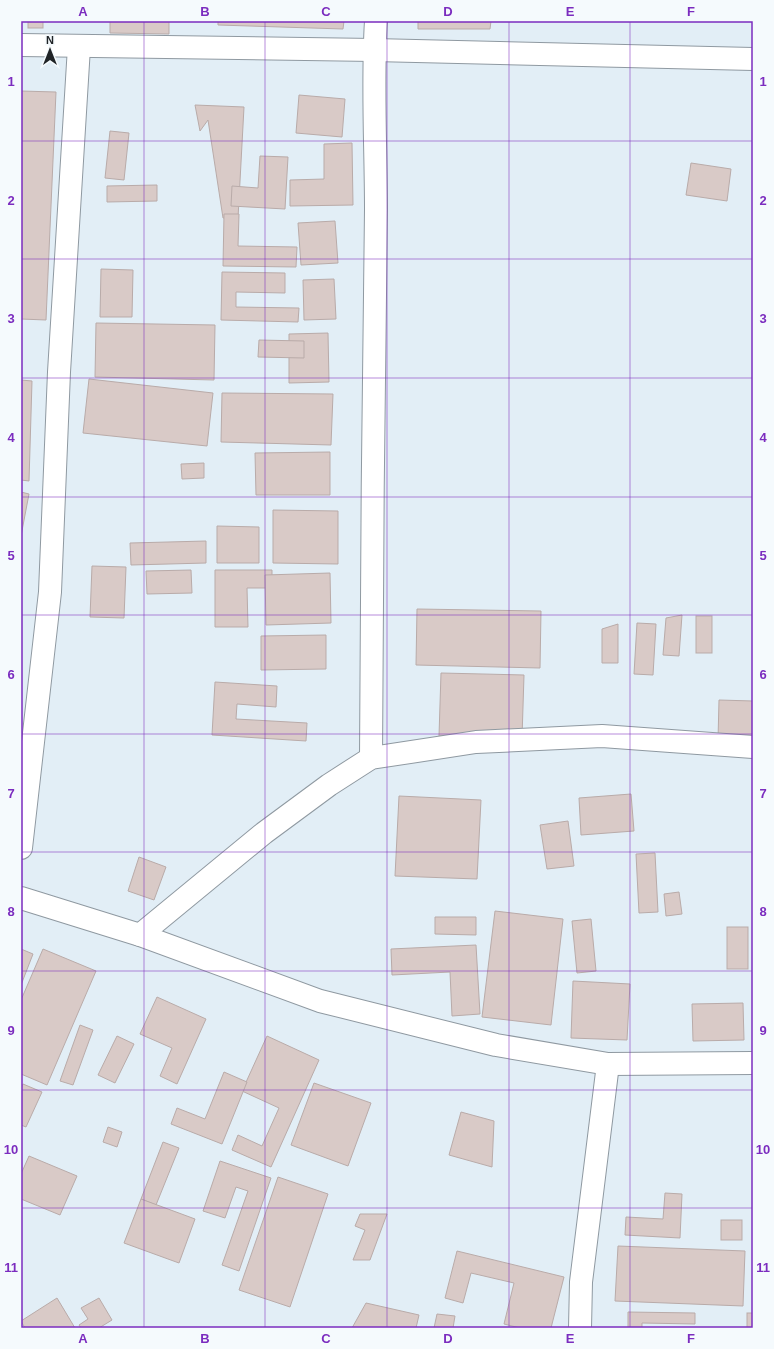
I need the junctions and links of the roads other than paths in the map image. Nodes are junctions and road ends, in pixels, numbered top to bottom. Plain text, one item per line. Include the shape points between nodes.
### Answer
1 (376, 21) edge
2 (21, 45) edge
3 (79, 47) junction
4 (374, 50) junction
5 (753, 59) edge
6 (753, 747) edge
7 (371, 758) junction
8 (21, 848) edge
9 (21, 898) edge
10 (140, 935) junction
11 (753, 1063) edge
12 (608, 1064) junction
13 (580, 1328) edge

1 - 4 street
2 - 3 street
3 - 4 street
3 - 8 street via 59,372 50,592
4 - 5 street
4 - 7 street via 376,208
6 - 7 street via 602,736 476,742
7 - 10 street via 264,833
9 - 10 street
10 - 12 street via 320,1001 496,1045
11 - 12 street
12 - 13 street via 580,1282

